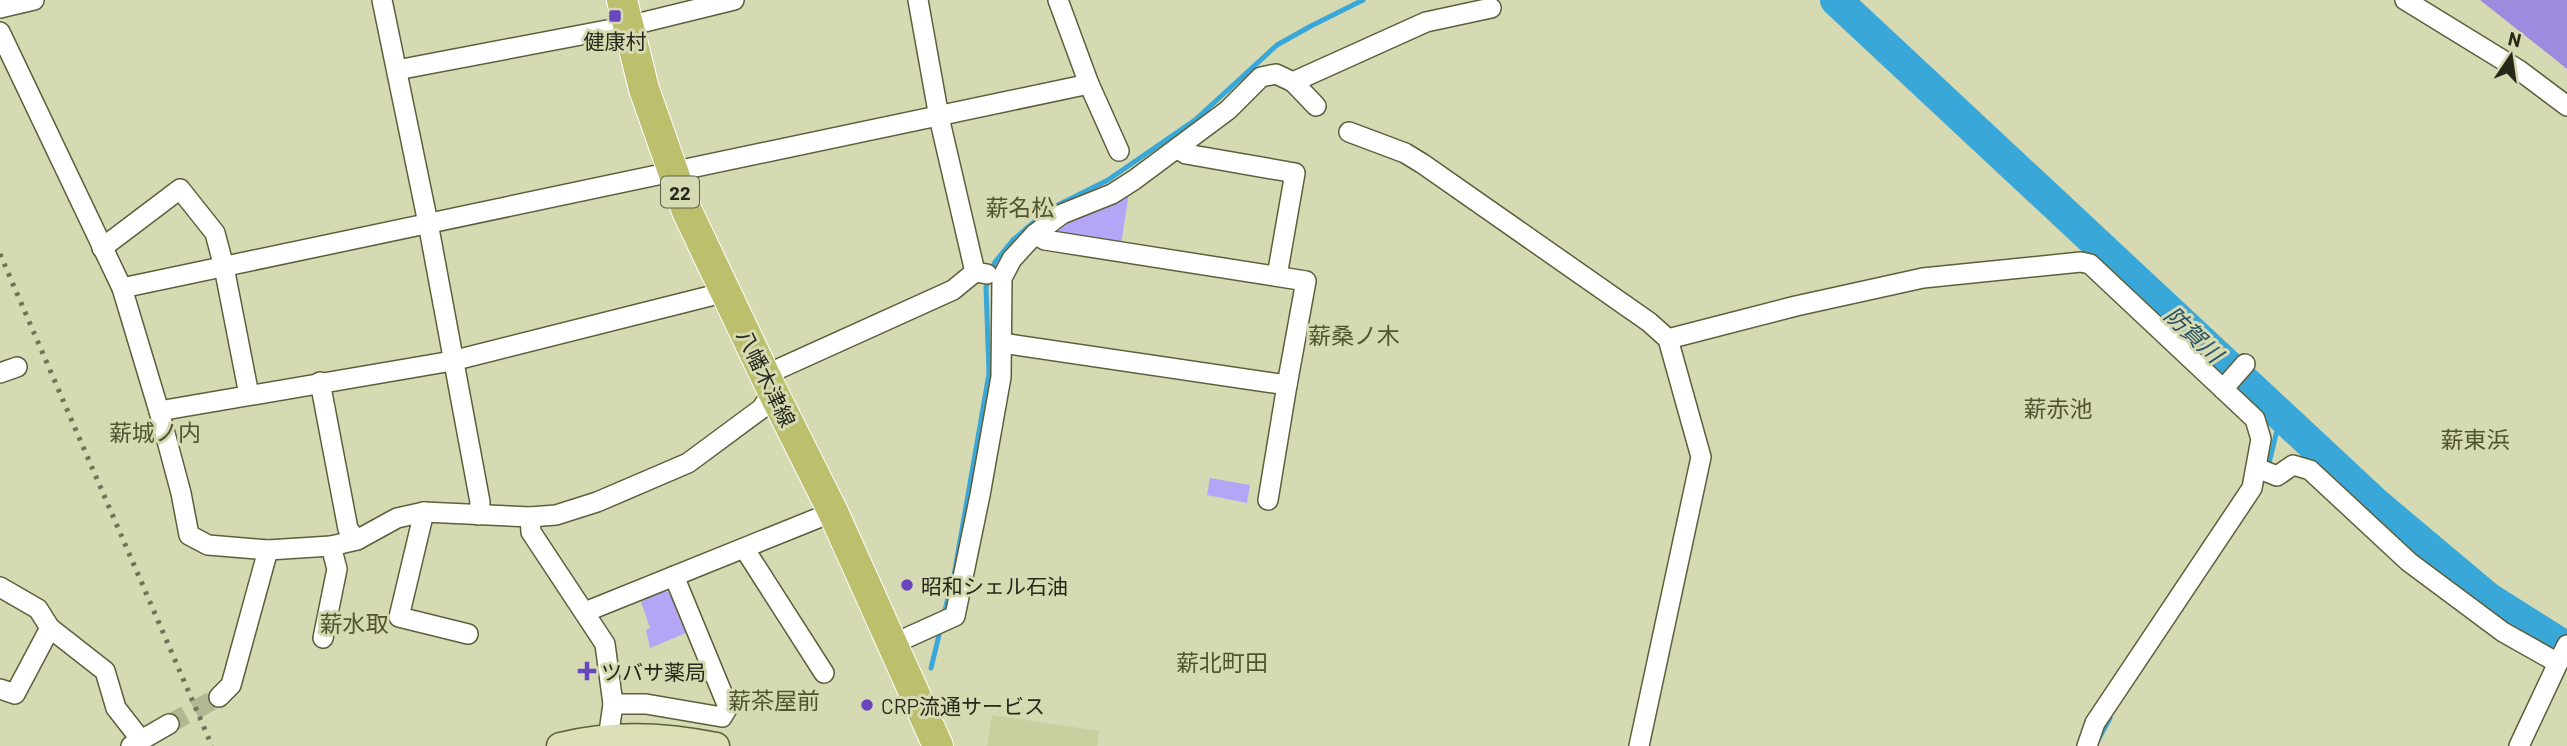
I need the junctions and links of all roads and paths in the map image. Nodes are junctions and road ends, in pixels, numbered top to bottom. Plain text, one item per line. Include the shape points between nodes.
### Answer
1 (33, 0) edge
2 (382, 0) edge
3 (734, 0) edge
4 (918, 0) edge
5 (1058, 0) edge
6 (2405, 0) edge
7 (0, 8) edge
8 (1491, 8) dead end
9 (625, 13) edge
10 (0, 33) edge
11 (397, 70) junction
12 (1293, 82) junction
13 (1089, 84) junction
14 (1316, 106) dead end
15 (2567, 106) edge
16 (939, 117) junction
17 (1349, 132) dead end
18 (1177, 148) junction
19 (1119, 151) dead end
20 (672, 173) junction
21 (428, 223) junction
22 (1035, 234) junction
23 (102, 248) junction
24 (224, 267) junction
25 (989, 275) junction
26 (1277, 276) junction
27 (122, 288) junction
28 (726, 292) junction
29 (1668, 339) junction
30 (1002, 343) junction
31 (452, 360) junction
32 (2245, 364) dead end
33 (320, 382) junction
34 (769, 384) junction
35 (1287, 385) junction
36 (2225, 386) junction
37 (249, 395) junction
38 (159, 411) junction
39 (2258, 468) junction
40 (1268, 500) dead end
41 (424, 512) junction
42 (833, 512) junction
43 (479, 515) junction
44 (530, 517) junction
45 (357, 540) junction
46 (331, 546) junction
47 (744, 548) junction
48 (268, 550) junction
49 (674, 576) junction
50 (0, 587) edge
51 (585, 612) junction
52 (50, 628) junction
53 (468, 634) dead end
54 (323, 638) dead end
55 (893, 645) junction
56 (2567, 645) edge
57 (2558, 663) junction
58 (824, 673) dead end
59 (0, 689) edge
60 (219, 696) tunnel mouth
61 (613, 704) junction
62 (169, 723) tunnel mouth
63 (608, 742) edge
64 (136, 743) edge
65 (559, 746) edge
66 (716, 746) edge
67 (938, 746) edge
68 (1639, 746) edge
69 (2087, 746) edge
70 (2519, 746) edge

1 - 7 street
2 - 11 street
3 - 9 street
4 - 16 street
5 - 13 street
6 - 15 street via 2519,69
8 - 12 street via 1426,22
9 - 11 street
9 - 20 main road, 八幡木津線 / 22
10 - 23 street
11 - 21 street
12 - 14 street
12 - 18 street via 1276,74 1261,77 1228,110
13 - 16 street
13 - 19 street
16 - 20 street via 736,156
16 - 25 street
17 - 29 street via 1423,164
18 - 22 street via 1112,194 1062,214
18 - 26 street via 1186,155 1296,173
20 - 21 street
20 - 28 main road, 八幡木津線 / 22
21 - 24 street
21 - 31 street
22 - 25 street
22 - 26 street via 1045,240
23 - 24 street via 180,189 215,233
23 - 27 street
24 - 27 street
24 - 37 street
25 - 30 street
25 - 34 street
26 - 35 street via 1306,281
27 - 38 street
28 - 31 street
28 - 34 main road, 八幡木津線 / 22
29 - 36 street via 1923,278 2081,262 2090,264
29 - 68 street via 1701,457
30 - 35 street
30 - 55 street via 1001,376 955,616
31 - 33 street
31 - 43 street
32 - 36 street
33 - 37 street
33 - 45 street via 348,529
34 - 42 main road, 八幡木津線 / 22
34 - 44 street via 761,409 688,463 597,502 556,515
35 - 40 street
36 - 39 street via 2255,419 2261,439
37 - 38 street
38 - 48 street via 189,535 208,545
39 - 57 street via 2277,476 2293,465 2310,470 2409,562 2502,632
39 - 69 street via 2252,488 2095,723
41 - 43 street
41 - 45 street via 397,518
41 - 53 street via 399,617
42 - 47 street
42 - 55 main road, 八幡木津線 / 22
43 - 44 street
44 - 51 street via 531,532
45 - 46 street
46 - 48 street
46 - 54 street via 337,569
47 - 49 street
47 - 58 street
48 - 60 street via 231,685
49 - 51 street
49 - 61 street via 728,707 722,717 656,705
50 - 52 street via 38,609
51 - 61 street via 605,644
52 - 59 street via 15,694
52 - 64 street via 105,671 116,708
55 - 67 main road, 八幡木津線 / 22
56 - 57 street
57 - 70 street
61 - 63 street
62 - 64 street
63 - 65 street
63 - 66 street via 648,737

